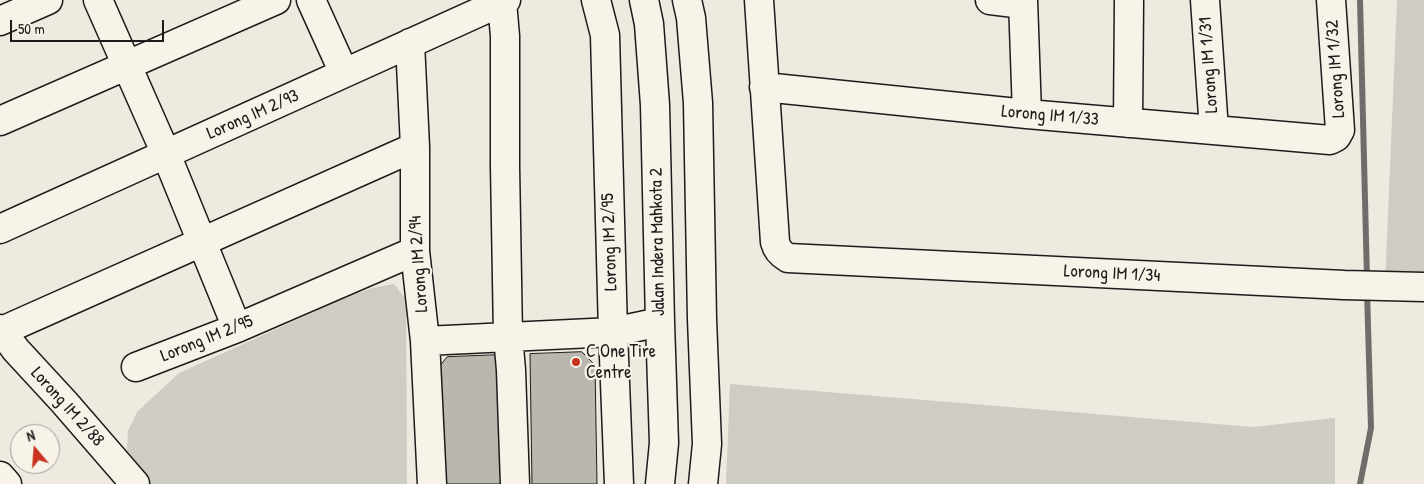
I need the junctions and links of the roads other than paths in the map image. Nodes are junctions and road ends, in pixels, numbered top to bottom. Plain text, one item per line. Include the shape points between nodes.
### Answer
1 (48, 0) edge
2 (98, 0) edge
3 (276, 0) edge
4 (311, 0) edge
5 (596, 0) edge
6 (644, 0) edge
7 (688, 0) edge
8 (759, 0) edge
9 (990, 0) edge
10 (1128, 0) edge
11 (1205, 0) edge
12 (1331, 0) edge
13 (504, 1) edge
14 (1023, 2) edge
15 (0, 21) edge
16 (410, 43) junction
17 (126, 66) junction
18 (344, 73) junction
19 (764, 87) junction
20 (1027, 114) junction
21 (0, 121) edge
22 (1128, 123) junction
23 (1214, 130) junction
24 (1336, 137) joint
25 (415, 147) junction
26 (166, 154) junction
27 (0, 229) edge
28 (202, 242) junction
29 (416, 251) junction
30 (1424, 287) edge
31 (660, 322) junction
32 (237, 328) junction
33 (613, 332) junction
34 (508, 336) junction
35 (425, 341) junction
36 (4, 343) edge
37 (136, 367) dead end
38 (0, 476) edge
39 (7, 484) edge
40 (135, 484) edge
41 (432, 484) edge
42 (515, 484) edge
43 (619, 484) edge
44 (660, 484) edge
45 (703, 484) edge

1 - 15 street
2 - 17 street
3 - 17 street
4 - 18 street
5 - 33 street, Lorong IM 2/95 via 604,35
6 - 31 street, Jalan Indera Mahkota 2 via 655,105
7 - 45 street via 698,102 707,444
8 - 19 street, Lorong IM 1/34
9 - 14 street
10 - 22 street
11 - 23 street, Lorong IM 1/31
12 - 24 street, Lorong IM 1/32 via 1340,130
13 - 16 street, Lorong IM 2/93
13 - 34 street
14 - 20 street
16 - 18 street, Lorong IM 2/93
16 - 25 street, Lorong IM 2/94
17 - 21 street
17 - 26 street
18 - 26 street, Lorong IM 2/93
19 - 20 street, Lorong IM 1/33
19 - 30 street, Lorong IM 1/34 via 775,242 781,254 788,258 1344,286
20 - 22 street, Lorong IM 1/33
22 - 23 street, Lorong IM 1/33
23 - 24 street, Lorong IM 1/33 via 1330,140
25 - 28 street
25 - 29 street, Lorong IM 2/94
26 - 27 street, Lorong IM 2/93
26 - 28 street
28 - 32 street
28 - 36 street
29 - 32 street, Lorong IM 2/95
29 - 35 street, Lorong IM 2/94
31 - 33 street
31 - 44 street, Jalan Indera Mahkota 2 via 664,442
32 - 37 street, Lorong IM 2/95
33 - 34 street
33 - 43 street, Lorong IM 2/95
34 - 35 street
34 - 42 street
35 - 41 street, Lorong IM 2/94
36 - 40 street, Lorong IM 2/88 via 64,402
38 - 39 street

